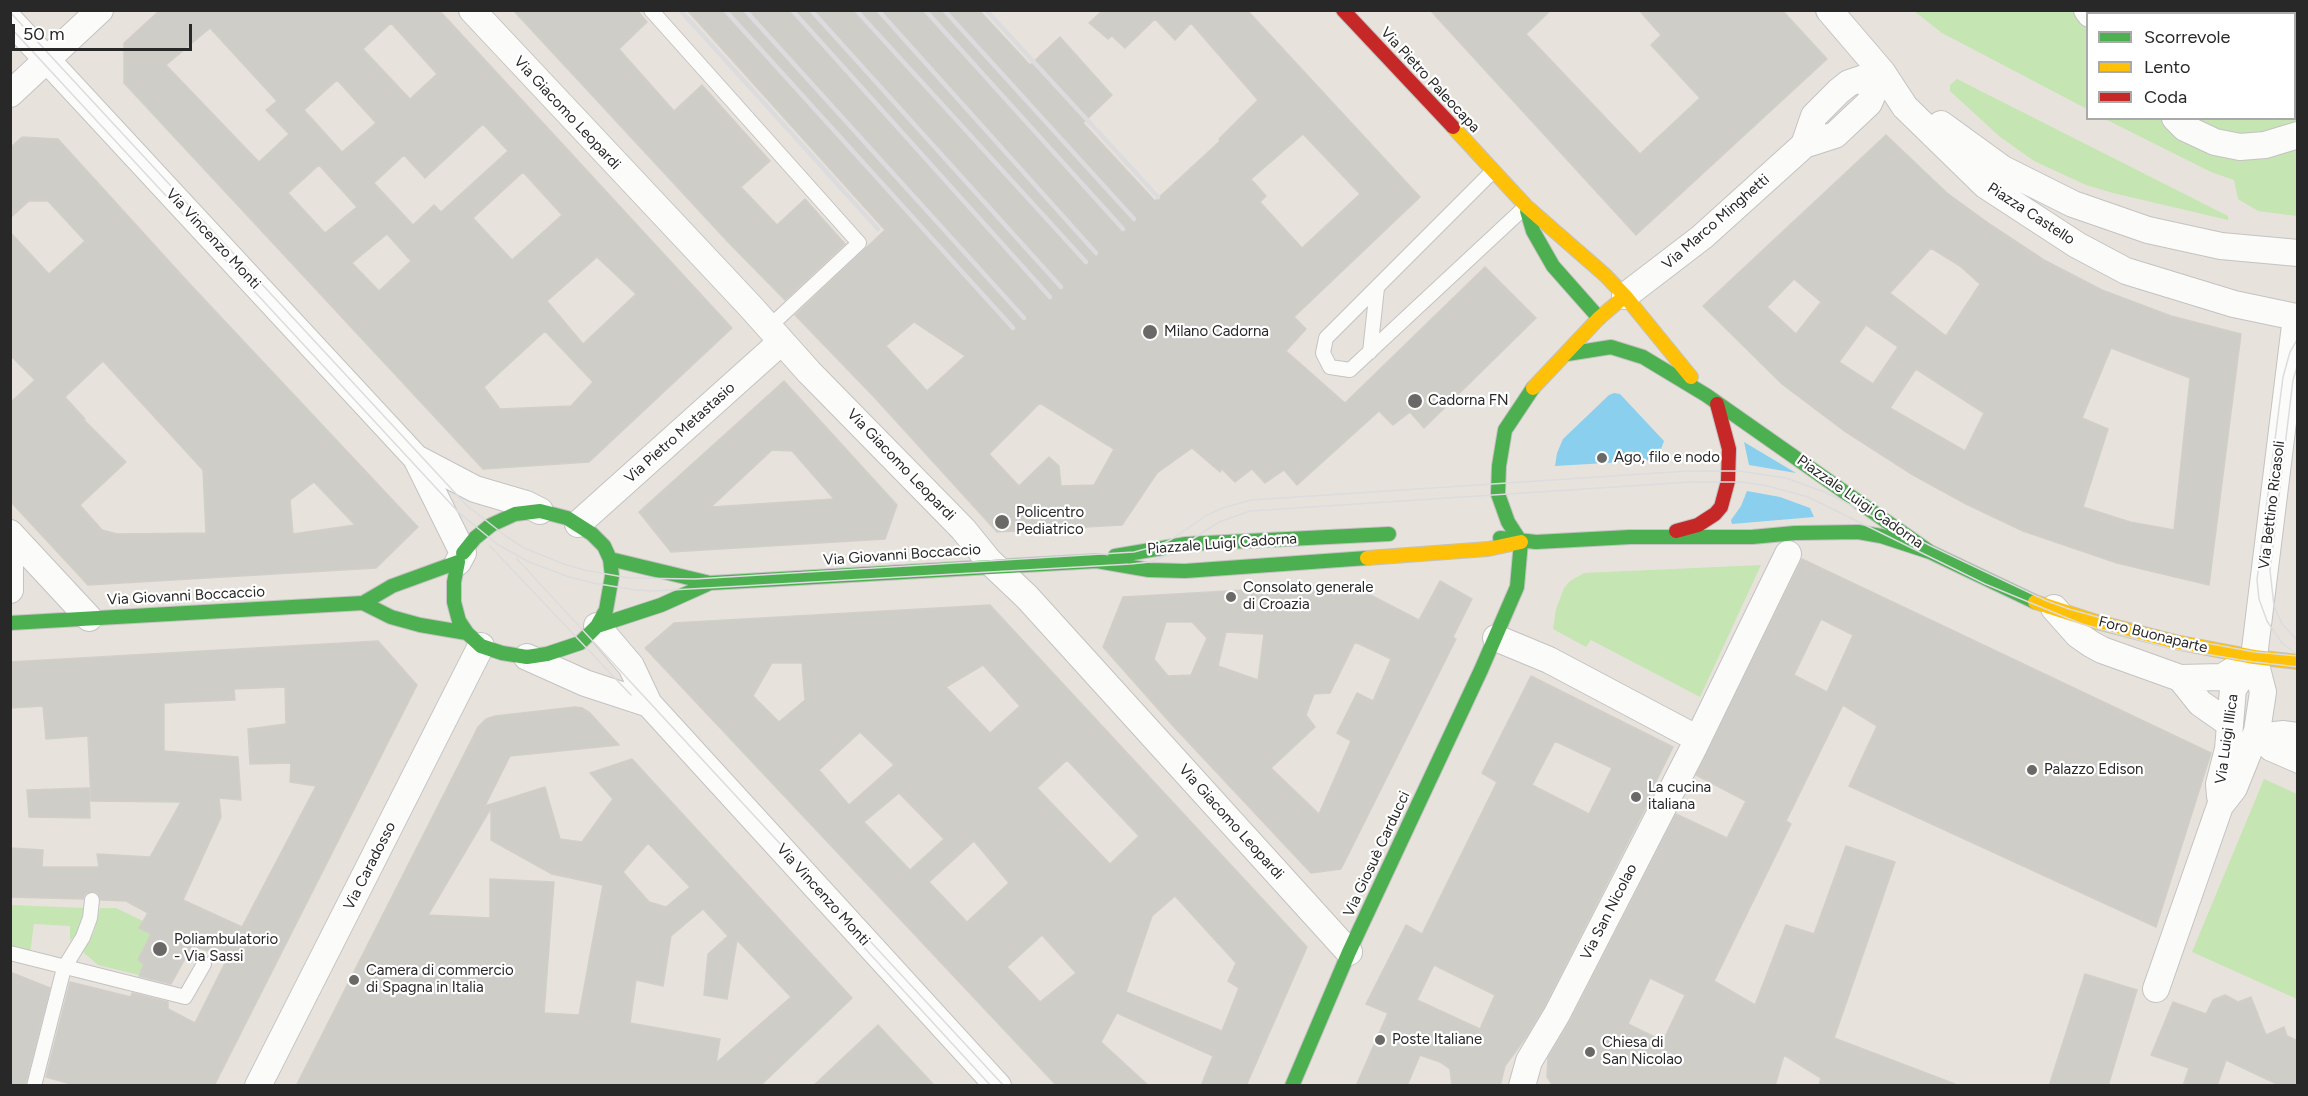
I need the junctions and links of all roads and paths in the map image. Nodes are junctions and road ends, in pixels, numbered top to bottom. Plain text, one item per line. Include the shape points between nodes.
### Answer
1 (100, 10) edge
2 (472, 10) edge
3 (651, 10) edge
4 (1343, 10) edge
5 (1829, 10) edge
6 (10, 20) edge
7 (46, 59) junction
8 (1882, 72) junction
9 (10, 94) edge
10 (2177, 120) edge
11 (2298, 135) edge
12 (1493, 171) junction
13 (1526, 206) junction
14 (2298, 252) edge
15 (1377, 288) junction
16 (1626, 296) junction
17 (2297, 317) edge
18 (1599, 318) junction
19 (775, 335) junction
20 (1370, 352) junction
21 (1567, 354) junction
22 (1706, 395) junction
23 (1717, 404) junction
24 (416, 458) junction
25 (540, 511) junction
26 (578, 524) junction
27 (10, 533) edge
28 (1406, 533) dead end
29 (1480, 535) dead end
30 (1630, 537) junction
31 (1521, 542) junction
32 (10, 549) edge
33 (1930, 552) junction
34 (1788, 554) dead end
35 (460, 558) junction
36 (610, 559) junction
37 (1097, 561) junction
38 (994, 566) junction
39 (710, 584) junction
40 (10, 590) edge
41 (363, 603) junction
42 (2054, 608) junction
43 (89, 618) junction
44 (10, 623) edge
45 (597, 626) junction
46 (1496, 638) junction
47 (474, 640) junction
48 (527, 657) junction
49 (2254, 657) junction
50 (2295, 661) edge
51 (2180, 678) junction
52 (649, 704) junction
53 (2230, 724) junction
54 (2298, 730) edge
55 (2257, 731) junction
56 (1698, 739) junction
57 (2298, 749) edge
58 (2298, 766) edge
59 (2220, 806) junction
60 (92, 900) dead end
61 (1349, 952) junction
62 (10, 953) edge
63 (204, 964) dead end
64 (64, 968) junction
65 (2156, 989) dead end
66 (34, 1086) edge
67 (258, 1086) edge
68 (998, 1086) edge
69 (1292, 1086) edge
70 (1522, 1086) edge

1 - 7 street
2 - 19 street, Via Giacomo Leopardi
3 - 19 lane, Via Pietro Metastasio via 859,243
4 - 12 street, Via Pietro Paleocapa
5 - 8 street, Piazza Castello
6 - 7 street, Via Vincenzo Monti
7 - 9 street
7 - 24 street, Via Vincenzo Monti
8 - 14 street via 1951,132 2003,169 2073,204 2148,230 2222,246
8 - 16 street, Via Marco Minghetti via 1848,83 1814,116 1804,145 1702,237
8 - 17 street, Piazza Castello via 1905,107 1986,185 2077,244 2126,270 2234,304
10 - 11 street via 2215,142 2240,147 2265,145
12 - 13 street, Piazzale Luigi Cadorna
12 - 15 lane
13 - 16 street, Piazzale Luigi Cadorna
13 - 18 street, Piazzale Luigi Cadorna via 1533,231 1547,257
13 - 20 lane
15 - 20 lane
15 - 20 lane via 1326,338 1323,353 1330,367 1350,370
16 - 18 street
16 - 22 street, Piazzale Luigi Cadorna
17 - 49 street, Via Bettino Ricasoli
18 - 21 street
19 - 26 street, Via Pietro Metastasio
19 - 38 street, Via Giacomo Leopardi
21 - 22 street, Piazzale Luigi Cadorna via 1611,347 1627,350
21 - 31 street via 1528,394 1505,430 1498,494
22 - 23 street, Piazzale Luigi Cadorna
23 - 30 street, Piazzale Luigi Cadorna via 1729,449 1728,481 1720,507 1698,525
23 - 33 street, Piazzale Luigi Cadorna
24 - 25 street, Via Vincenzo Monti via 475,489
24 - 35 street, Via Vincenzo Monti
25 - 26 street
25 - 35 street via 502,518 482,532
26 - 36 street via 604,546
27 - 43 street
28 - 37 street, Piazzale Luigi Cadorna via 1186,544
29 - 31 street, Piazzale Luigi Cadorna
30 - 31 street, Piazzale Luigi Cadorna
30 - 33 street, Piazzale Luigi Cadorna via 1857,532
31 - 37 street, Piazzale Luigi Cadorna via 1488,549 1185,571 1149,570
31 - 46 street via 1517,588
32 - 40 street
33 - 42 street, Foro Buonaparte
34 - 56 street
35 - 41 street, Via Giovanni Boccaccio via 392,586
35 - 47 street via 454,602 459,621
36 - 39 street, Via Giovanni Boccaccio
36 - 45 street via 611,587 606,610
37 - 38 street, Via Giovanni Boccaccio
38 - 39 street, Via Giovanni Boccaccio
38 - 61 street, Via Giacomo Leopardi via 1027,597
39 - 45 street, Via Giovanni Boccaccio
41 - 43 street, Via Giovanni Boccaccio
41 - 47 street, Via Giovanni Boccaccio via 391,617
42 - 49 street, Foro Buonaparte via 2175,642
42 - 51 street, Foro Buonaparte via 2078,635 2097,647
43 - 44 street, Via Giovanni Boccaccio
45 - 48 street via 580,643
45 - 52 street, Via Vincenzo Monti via 631,666
46 - 56 street via 1549,660
46 - 61 street, Via Giosuè Carducci
47 - 48 street via 502,653
47 - 67 street, Via Caradosso
48 - 52 street, Via Vincenzo Monti via 585,683
49 - 50 street, Foro Buonaparte
49 - 51 street, Foro Buonaparte via 2222,677
49 - 53 street, Via Luigi Illica via 2233,689
49 - 55 street, Via Luigi Illica via 2262,692
51 - 53 street via 2200,703
52 - 68 street, Via Vincenzo Monti
53 - 59 street, Via Luigi Illica via 2219,784
54 - 55 lane
55 - 57 street
55 - 58 lane via 2260,745 2268,753
55 - 59 street, Via Luigi Illica via 2234,788
56 - 70 street, Via San Nicolao via 1529,1061
59 - 65 street, Via Luigi Illica
60 - 64 lane via 83,937
61 - 69 street, Via Giosuè Carducci
62 - 64 lane
63 - 64 lane via 185,997
64 - 66 lane

